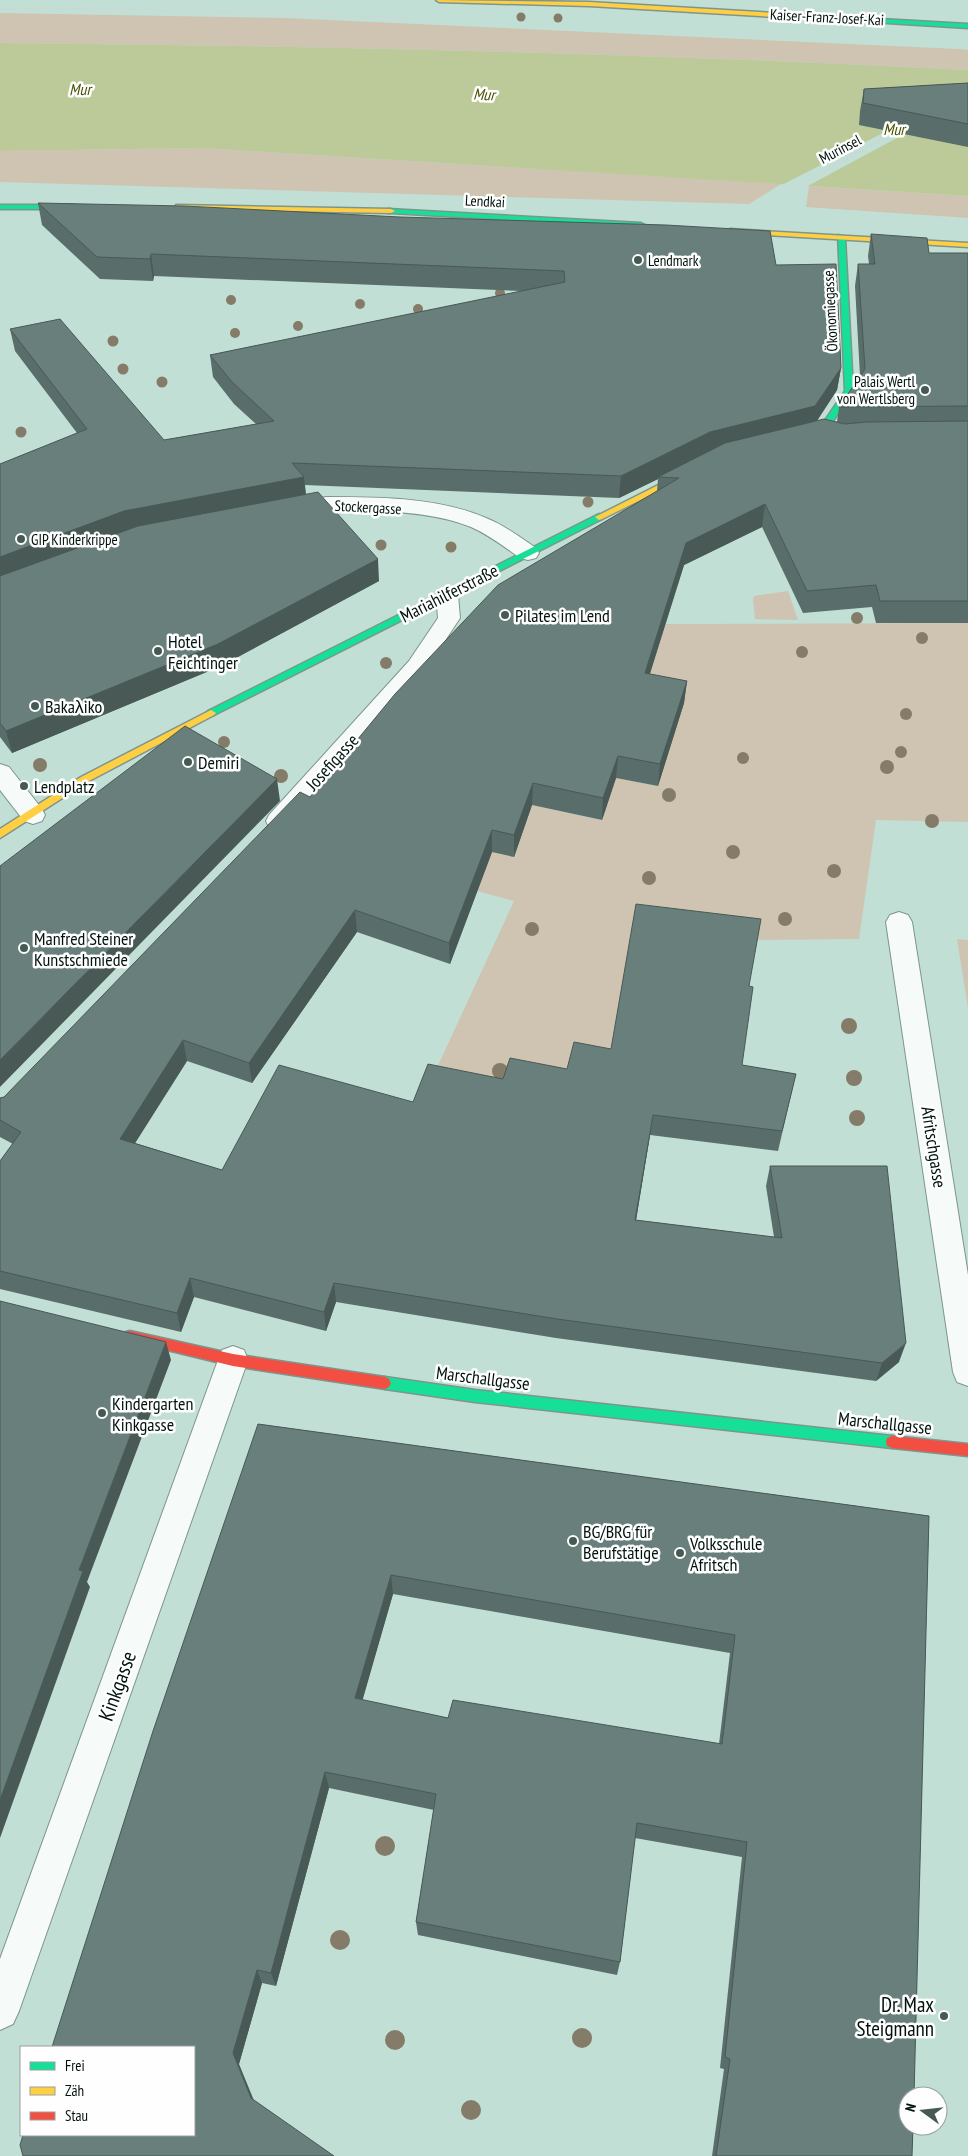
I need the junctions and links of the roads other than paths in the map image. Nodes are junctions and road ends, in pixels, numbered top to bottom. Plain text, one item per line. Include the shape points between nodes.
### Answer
1 (439, 0) edge
2 (506, 1) edge
3 (968, 26) edge
4 (0, 207) edge
5 (87, 207) edge
6 (165, 207) edge
7 (652, 226) edge
8 (722, 230) edge
9 (841, 237) junction
10 (968, 245) edge
11 (820, 434) junction
12 (841, 438) edge
13 (791, 441) edge
14 (698, 468) edge
15 (268, 515) edge
16 (528, 553) junction
17 (447, 595) junction
18 (0, 773) edge
19 (33, 815) junction
20 (0, 834) edge
21 (265, 835) edge
22 (899, 922) dead end
23 (120, 1333) edge
24 (233, 1360) junction
25 (968, 1372) edge
26 (968, 1450) edge
27 (0, 2011) edge

1 - 2 street, Kaiser-Franz-Josef-Kai
2 - 3 street, Kaiser-Franz-Josef-Kai
4 - 5 street
6 - 7 street, Lendkai via 363,209
8 - 9 street
9 - 10 street
9 - 11 street, Ökonomiegasse via 849,391
11 - 12 street
11 - 13 street
14 - 16 street, Mariahilferstraße
15 - 16 street, Stockergasse via 325,504 451,514 481,524
16 - 17 street, Mariahilferstraße
17 - 19 street, Mariahilferstraße via 85,779
17 - 21 street, Josefigasse via 449,618 417,666
18 - 19 street
19 - 20 street
22 - 25 street, Afritschgasse
23 - 24 street, Marschallgasse
24 - 26 street, Marschallgasse via 475,1396
24 - 27 street, Kinkgasse

